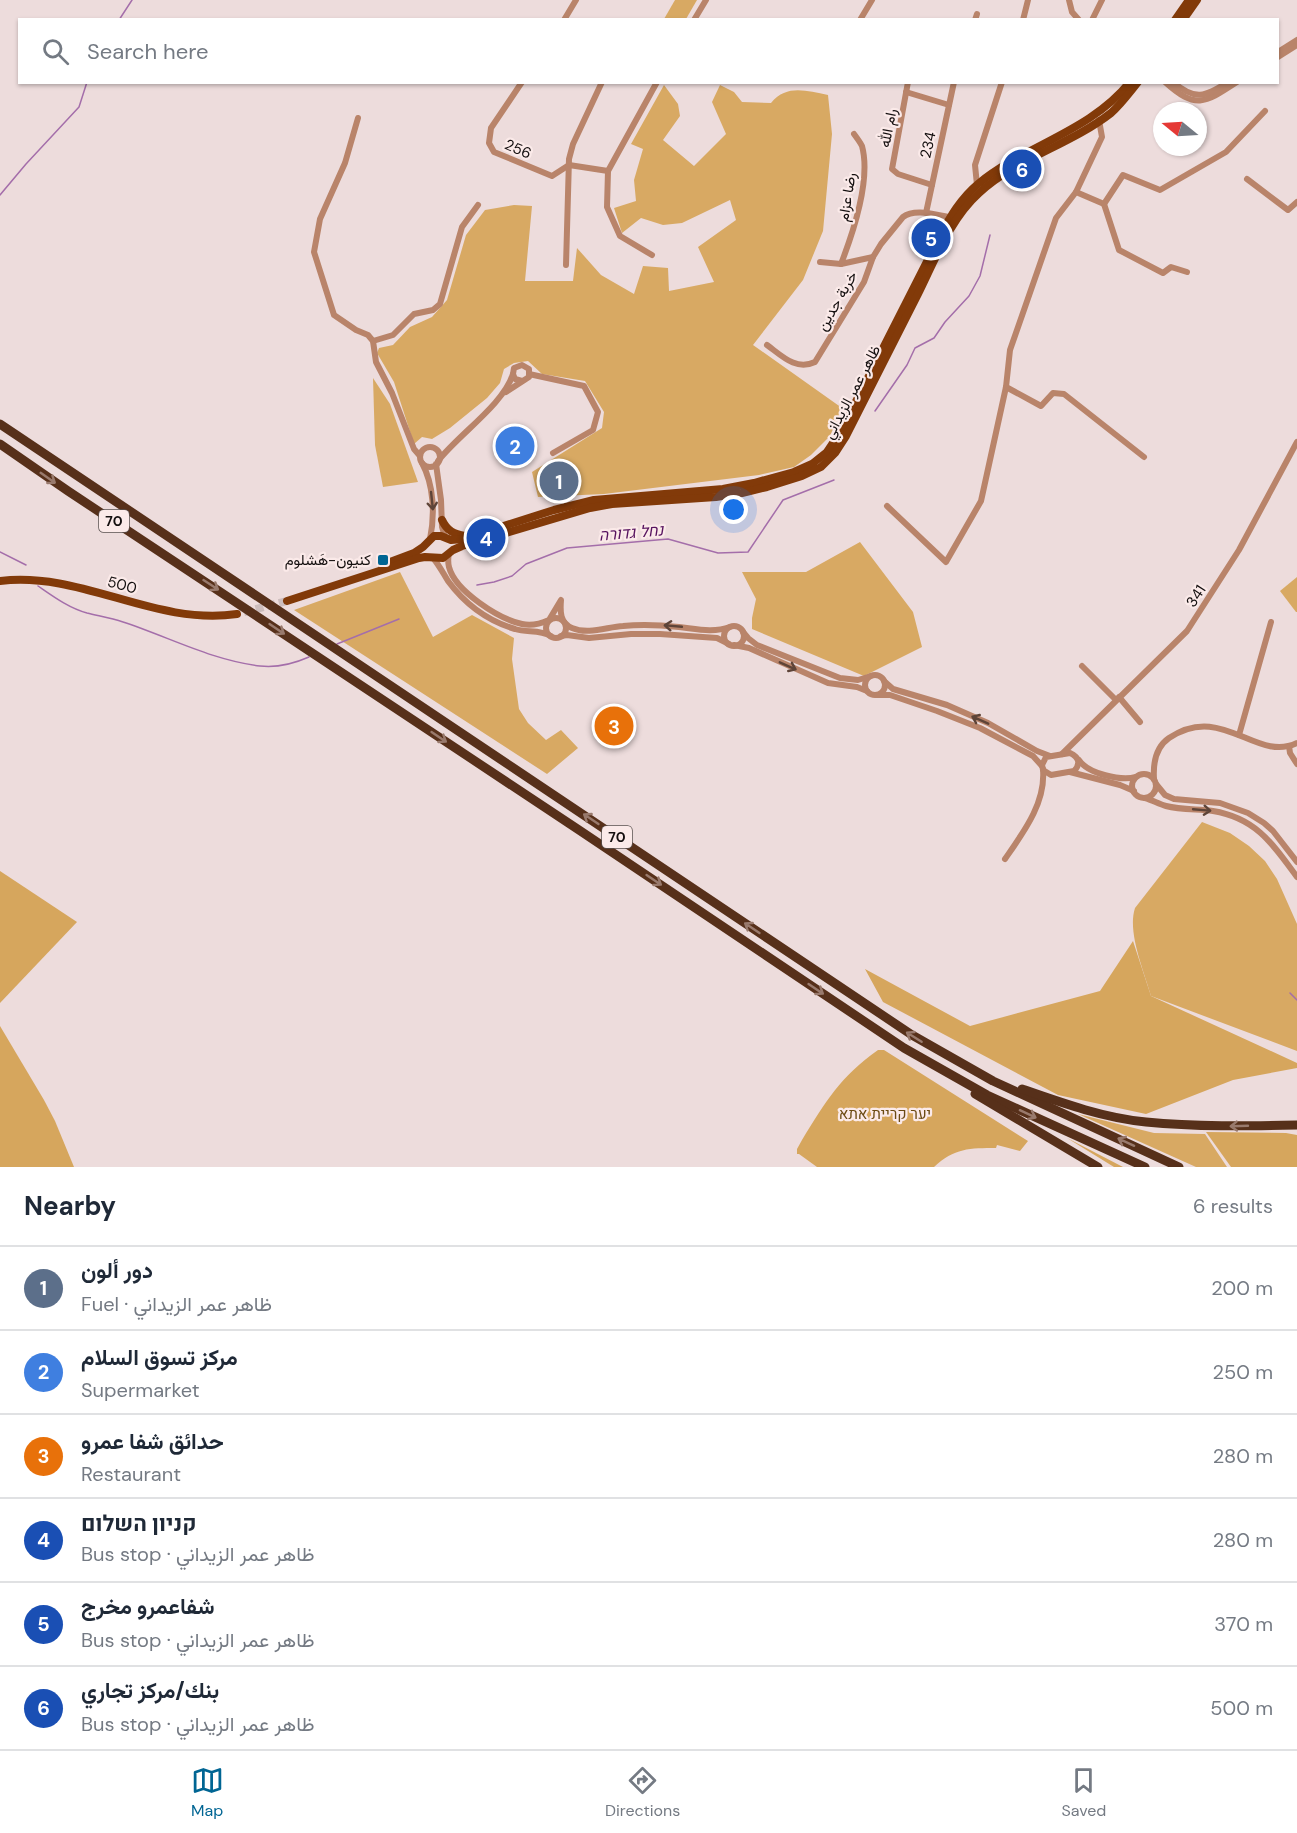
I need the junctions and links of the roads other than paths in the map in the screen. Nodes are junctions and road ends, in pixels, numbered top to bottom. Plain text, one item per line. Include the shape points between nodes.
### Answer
1 (576, 0) edge
2 (706, 0) edge
3 (872, 0) edge
4 (1028, 0) edge
5 (1069, 0) edge
6 (1102, 0) edge
7 (1189, 0) edge
8 (1197, 0) edge
9 (565, 18) edge
10 (695, 18) edge
11 (861, 18) edge
12 (1024, 18) edge
13 (1077, 18) edge
14 (1093, 18) edge
15 (1176, 18) edge
16 (1184, 18) edge
17 (1297, 40) edge
18 (1297, 45) edge
19 (1279, 51) edge
20 (1279, 56) edge
21 (521, 84) edge
22 (601, 84) edge
23 (655, 84) edge
24 (908, 84) edge
25 (954, 84) edge
26 (1001, 84) edge
27 (1128, 84) edge
28 (1136, 84) edge
29 (1168, 84) edge
30 (1175, 84) edge
31 (1225, 84) edge
32 (1234, 84) edge
33 (906, 92) junction
34 (949, 105) junction
35 (1265, 111) dead end
36 (1097, 117) junction
37 (358, 118) dead end
38 (854, 134) dead end
39 (569, 165) junction
40 (608, 171) junction
41 (1247, 179) dead end
42 (932, 185) junction
43 (977, 185) junction
44 (1076, 192) junction
45 (1297, 202) edge
46 (1104, 204) junction
47 (478, 205) dead end
48 (926, 213) junction
49 (950, 218) junction
50 (652, 255) dead end
51 (873, 257) junction
52 (820, 262) dead end
53 (841, 264) junction
54 (566, 265) dead end
55 (1187, 272) dead end
56 (373, 341) junction
57 (767, 345) dead end
58 (513, 374) junction
59 (530, 374) junction
60 (522, 381) junction
61 (1006, 387) junction
62 (502, 395) junction
63 (0, 424) edge
64 (457, 439) junction
65 (1297, 442) edge
66 (0, 444) edge
67 (435, 449) junction
68 (554, 453) dead end
69 (420, 456) junction
70 (1144, 457) dead end
71 (437, 463) junction
72 (422, 464) junction
73 (887, 506) dead end
74 (442, 520) junction
75 (470, 536) junction
76 (446, 538) junction
77 (429, 541) junction
78 (449, 553) junction
79 (433, 558) junction
80 (0, 581) edge
81 (330, 587) junction
82 (287, 601) tunnel mouth
83 (237, 614) tunnel mouth
84 (549, 620) junction
85 (564, 622) junction
86 (1271, 622) dead end
87 (730, 627) junction
88 (743, 632) junction
89 (551, 636) junction
90 (561, 636) junction
91 (731, 645) junction
92 (1082, 666) dead end
93 (871, 676) junction
94 (884, 681) junction
95 (867, 691) junction
96 (877, 694) junction
97 (1118, 699) junction
98 (1140, 722) dead end
99 (1239, 735) junction
100 (1081, 736) junction
101 (1297, 743) edge
102 (1289, 746) junction
103 (1062, 754) junction
104 (1050, 756) junction
105 (1078, 758) junction
106 (1155, 760) junction
107 (1297, 764) edge
108 (1042, 768) junction
109 (1069, 772) junction
110 (1055, 774) junction
111 (1138, 776) junction
112 (1155, 781) junction
113 (1041, 789) junction
114 (1134, 791) junction
115 (1145, 798) junction
116 (1005, 859) dead end
117 (1297, 862) edge
118 (1297, 877) edge
119 (885, 1036) junction
120 (937, 1051) junction
121 (1297, 1125) edge
122 (1098, 1167) edge
123 (1145, 1167) edge
124 (1179, 1167) edge

1 - 9 street
2 - 10 street
3 - 11 street
4 - 12 street
5 - 13 street
6 - 14 street
7 - 15 main road
8 - 16 main road
17 - 19 street
18 - 20 street
21 - 39 street, 256 via 491,128 489,143 494,152 552,177
22 - 39 street via 573,144
23 - 40 street
24 - 33 street, رام الله
25 - 34 street, 234
26 - 43 street via 975,165
27 - 36 main road, ظاهر عمر الزيداني
28 - 36 main road, ظاهر عمر الزيداني via 1119,105
29 - 32 street via 1196,101 1208,100
30 - 31 street via 1197,96
33 - 34 street
33 - 42 street, رام الله via 892,169
34 - 42 street, 234
35 - 46 street via 1226,152 1160,190 1123,175
36 - 43 main road, ظاهر عمر الزيداني via 1003,166
36 - 44 street via 1102,137
36 - 78 main road, ظاهر عمر الزيداني via 1074,136 1013,168 972,200 938,254 846,436 821,467 742,493 590,508
37 - 56 street via 345,163 320,219 314,252 334,315
38 - 53 street, رضا عزام via 864,160 863,188 853,234
39 - 40 street, 256
39 - 54 street
40 - 50 street via 607,207 620,236
41 - 45 street via 1288,210
42 - 48 street, 234
43 - 49 main road, ظاهر عمر الزيداني
44 - 46 street
44 - 61 street via 1056,218 1010,350
46 - 55 street via 1119,250 1164,273 1171,267
47 - 56 street via 462,227 440,304 433,310 414,314 388,337
48 - 49 street, خربة جدين
48 - 51 street, خربة جدين via 903,217
49 - 75 main road, ظاهر عمر الزيداني via 841,431 827,452 812,464 733,488 594,500
51 - 53 street
51 - 57 street, خربة جدين via 864,282 815,362 798,366
52 - 53 street
56 - 69 street via 376,362
58 - 59 street via 514,368 522,364
58 - 60 street
58 - 62 street
59 - 60 street
59 - 68 street via 584,386 598,412 593,430
60 - 62 street
61 - 70 street via 1041,406 1053,393 1064,394
61 - 73 street via 981,501 946,562
62 - 64 street
120 -> 63 highway, 70
64 - 67 street
64 - 71 street
65 - 97 street, 341 via 1239,550 1187,631
66 -> 119 highway, 70
67 - 69 street via 426,448
67 - 71 street via 439,453
69 - 72 street
71 - 72 street via 429,467
71 - 74 street
72 -> 77 street via 432,496
74 - 75 main road via 452,533
74 - 76 street
75 - 76 main road, ظاهر عمر الزيداني
76 - 77 main road via 438,536
76 - 78 main road via 451,546
77 - 79 main road via 427,549
77 - 81 main road via 414,553
78 - 79 main road
78 - 84 street via 449,568 455,579 481,604 522,624
79 - 81 main road via 418,558
79 - 89 street via 454,589 476,610 507,627
80 - 83 main road, 500 via 52,582 192,616
81 - 82 main road
84 - 85 street
84 - 85 street via 561,600
84 - 89 street via 546,629
87 -> 85 street via 717,631 634,625 587,631 573,629
85 - 90 street via 566,629
86 - 99 street
87 - 88 street via 737,626
87 - 91 street via 724,634
88 - 91 street via 743,640
88 - 93 street via 757,645 840,678 858,680
89 - 90 street
90 - 91 street via 660,634 717,638
91 -> 95 street via 746,647 828,683
92 - 97 street
93 - 94 street
93 - 95 street via 865,684
94 - 96 street via 884,689
104 -> 94 street via 988,723 947,705 893,689
95 - 96 street
96 - 108 street via 890,695 973,725 1033,756
97 - 98 street
97 - 100 street, 341
99 - 102 street via 1263,744
99 - 106 street via 1199,725 1166,740
100 - 103 street, 341
100 - 105 street
101 - 102 street
102 - 107 street
103 - 104 street
103 - 105 street via 1071,753
104 - 108 street via 1044,758
105 - 109 street via 1076,770
105 - 111 street via 1089,770 1122,779
106 - 111 street
106 - 112 street
108 - 110 street via 1049,775
108 - 113 street
109 - 110 street
109 - 114 street
110 - 113 street
111 - 112 street via 1147,774
111 - 114 street via 1133,783
112 - 115 street via 1152,795
112 - 117 street via 1174,799 1220,803 1248,813 1273,831
113 - 116 street via 1029,823
114 - 115 street
115 -> 118 street via 1246,821 1271,841
119 - 122 highway
119 -> 123 highway, 70 via 987,1095
121 -> 120 highway via 1218,1127 1144,1122 1093,1112 1010,1084
124 -> 120 highway, 70

